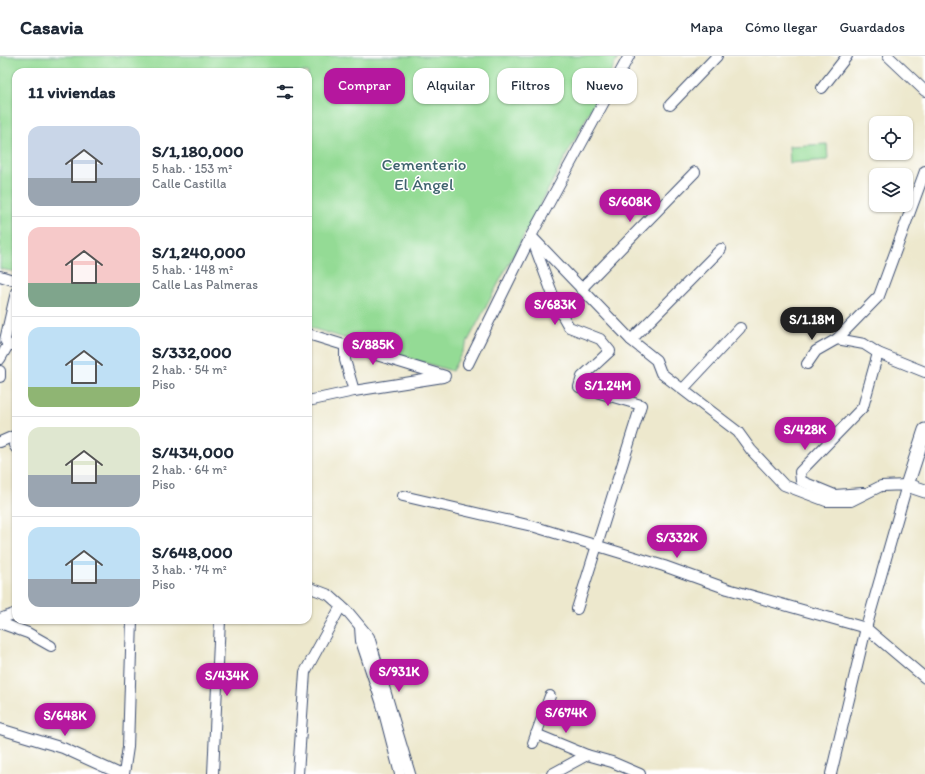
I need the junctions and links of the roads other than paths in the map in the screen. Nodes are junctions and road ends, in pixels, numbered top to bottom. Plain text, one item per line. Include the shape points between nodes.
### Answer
1 (629, 56) edge
2 (717, 56) edge
3 (847, 56) edge
4 (888, 56) edge
5 (822, 88) dead end
6 (925, 91) edge
7 (670, 105) dead end
8 (925, 171) edge
9 (696, 172) dead end
10 (922, 188) edge
11 (531, 236) junction
12 (721, 249) dead end
13 (0, 276) edge
14 (12, 279) edge
15 (581, 289) junction
16 (12, 308) edge
17 (740, 328) dead end
18 (312, 335) edge
19 (837, 339) junction
20 (631, 340) junction
21 (12, 345) edge
22 (344, 345) junction
23 (878, 353) junction
24 (0, 359) edge
25 (468, 364) dead end
26 (807, 364) dead end
27 (0, 371) edge
28 (925, 372) edge
29 (0, 377) edge
30 (683, 388) junction
31 (354, 391) junction
32 (312, 400) edge
33 (925, 430) edge
34 (12, 438) edge
35 (0, 442) edge
36 (907, 485) junction
37 (925, 491) edge
38 (868, 493) junction
39 (403, 496) dead end
40 (597, 547) junction
41 (312, 589) edge
42 (341, 606) junction
43 (577, 609) dead end
44 (12, 614) edge
45 (0, 619) edge
46 (0, 623) edge
47 (132, 624) edge
48 (220, 624) edge
49 (360, 628) junction
50 (866, 628) junction
51 (51, 646) dead end
52 (925, 678) edge
53 (550, 696) dead end
54 (0, 729) edge
55 (587, 755) junction
56 (120, 774) edge
57 (124, 774) edge
58 (214, 774) edge
59 (298, 774) edge
60 (400, 774) edge
61 (410, 774) edge
62 (552, 774) edge
63 (640, 774) edge
64 (831, 774) edge

1 - 11 street
2 - 7 street
3 - 5 street
4 - 6 street
8 - 10 street
9 - 15 street
10 - 19 street via 905,222 879,296
11 - 15 street
11 - 25 street
11 - 40 street via 557,306 569,327 600,339 610,351 582,378 579,388 641,404
12 - 20 street
13 - 14 street
15 - 20 street
16 - 21 street via 5,340
17 - 30 street
18 - 22 street
19 - 23 street via 864,344
19 - 26 street via 816,351
20 - 30 street via 656,360 661,374
21 - 24 street
22 - 31 street via 345,360
22 - 31 street via 445,376
23 - 28 street
23 - 38 street via 863,407 800,472 801,480 835,495
27 - 29 street
30 - 38 street via 738,432 784,485 826,501 851,501
31 - 32 street
33 - 36 street
34 - 35 street
36 - 37 street
36 - 38 street via 881,486
36 - 50 street
39 - 40 street via 532,526
40 - 43 street
40 - 50 street via 664,566 728,589
41 - 42 street via 329,595
42 - 49 street
42 - 59 street via 305,672
44 - 45 street
46 - 51 street via 28,633
47 - 57 street via 128,747
48 - 58 street
49 - 60 street via 361,641 381,701
49 - 61 street via 369,637 373,646
50 - 52 street
50 - 64 street
53 - 55 street via 535,739
54 - 56 street via 63,748
55 - 62 street
55 - 63 street

